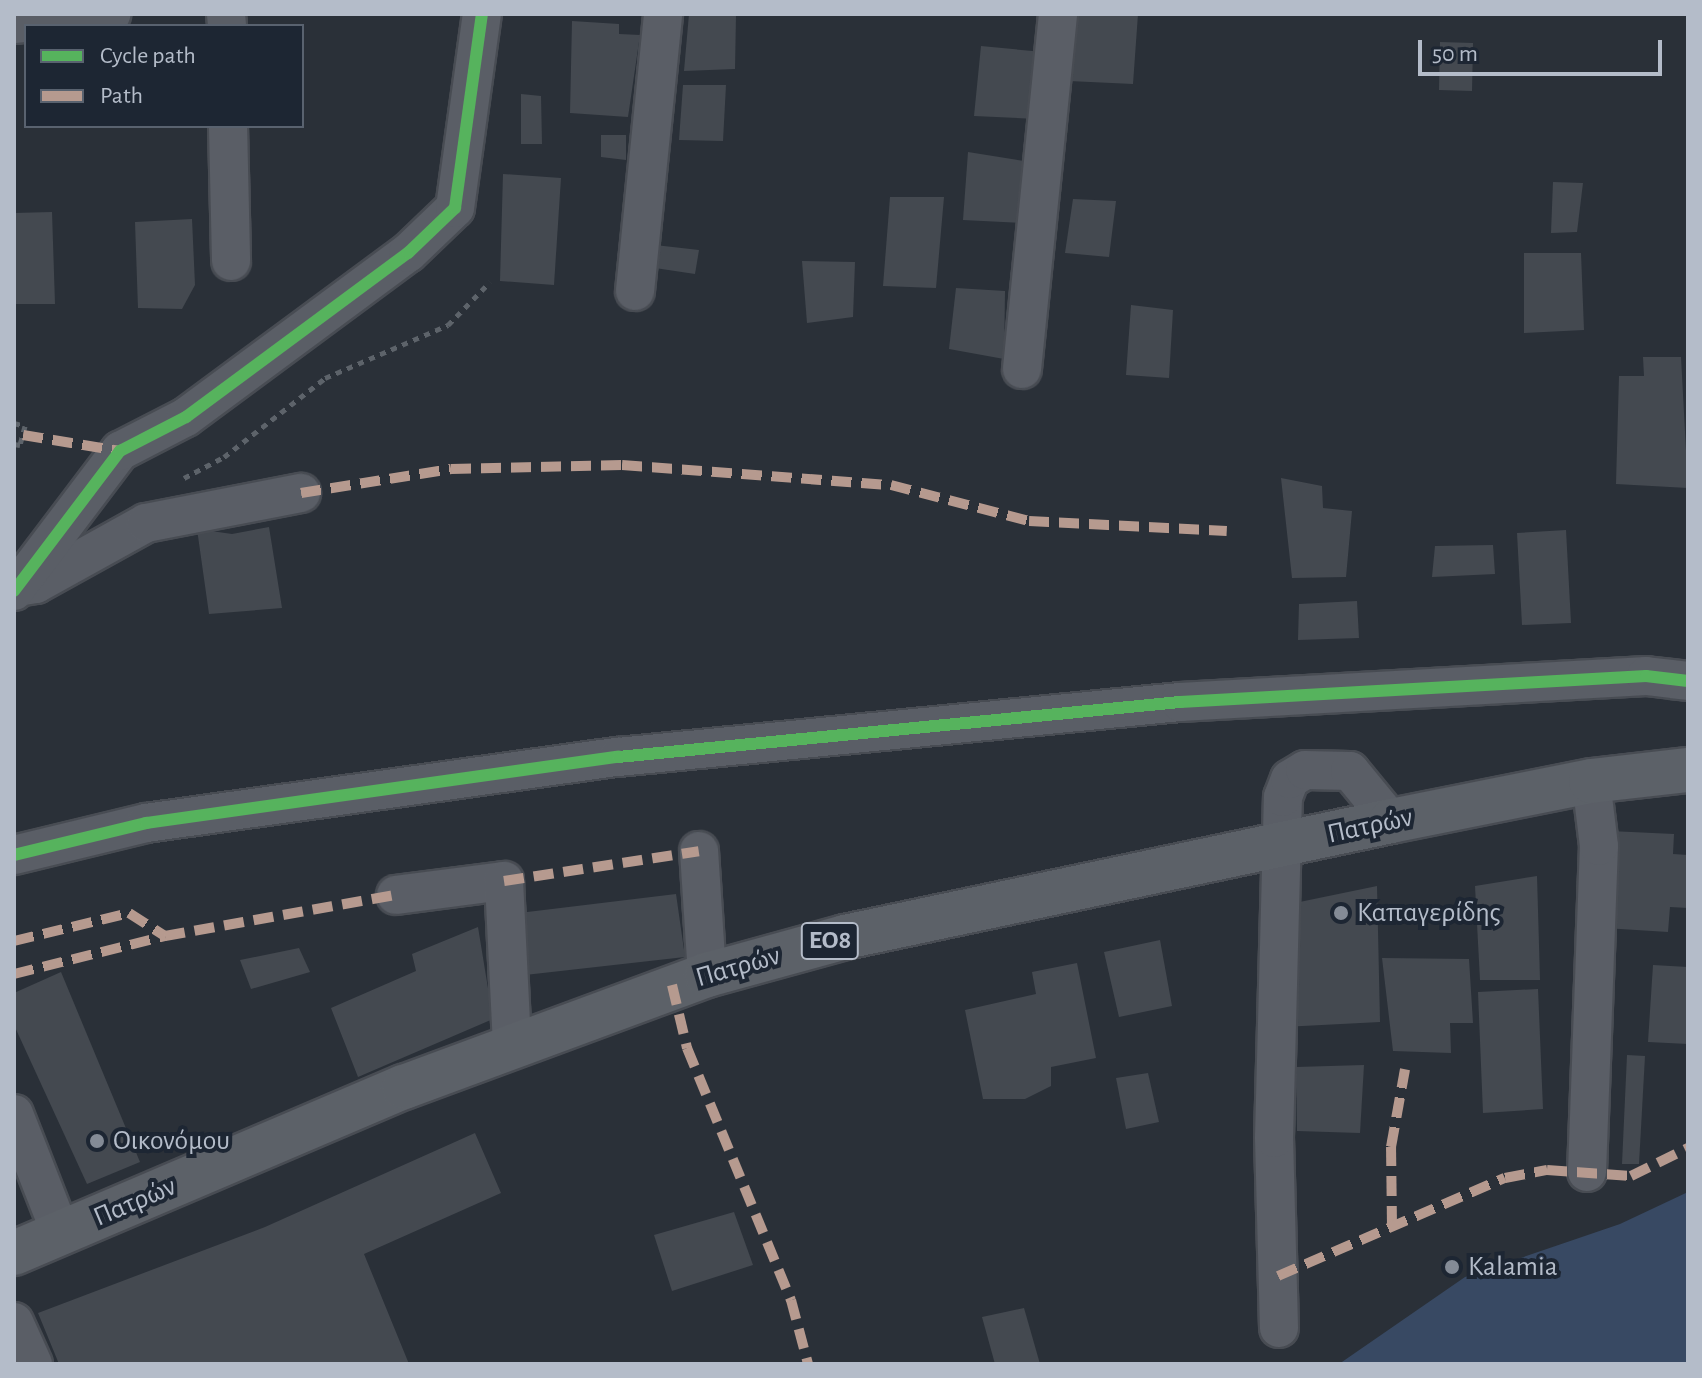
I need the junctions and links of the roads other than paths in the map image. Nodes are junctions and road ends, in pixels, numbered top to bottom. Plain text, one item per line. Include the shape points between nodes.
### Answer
1 (111, 14) edge
2 (482, 14) edge
3 (663, 14) edge
4 (1058, 14) edge
5 (14, 24) edge
6 (228, 128) edge
7 (231, 261) dead end
8 (635, 291) dead end
9 (1022, 369) dead end
10 (301, 493) dead end
11 (28, 544) edge
12 (15, 589) edge
13 (1688, 681) edge
14 (1688, 770) edge
15 (1591, 781) junction
16 (1391, 821) junction
17 (1279, 847) junction
18 (699, 851) dead end
19 (14, 855) edge
20 (396, 895) dead end
21 (707, 975) junction
22 (512, 1044) junction
23 (14, 1114) edge
24 (1587, 1172) dead end
25 (61, 1234) junction
26 (14, 1253) edge
27 (14, 1322) edge
28 (1279, 1328) dead end
29 (33, 1364) edge

1 - 5 street
2 - 11 street via 455,208 408,253 186,417 120,451
3 - 8 street
4 - 9 street
6 - 7 street
10 - 12 street via 146,523 36,584
11 - 12 street
13 - 19 street via 1646,676 1180,702 618,757 146,823
14 - 15 main road, Πατρών / ΕΟ8
15 - 16 main road, Πατρών / ΕΟ8
15 - 24 street via 1599,846
16 - 17 main road, Πατρών / ΕΟ8
16 - 17 street via 1350,771 1305,770 1290,779 1283,797
17 - 21 main road, Πατρών / ΕΟ8 via 845,937
17 - 28 street
18 - 21 street
20 - 22 street via 504,881
21 - 22 main road, Πατρών / ΕΟ8
22 - 25 main road, Πατρών / ΕΟ8
23 - 25 street
25 - 26 main road, Πατρών / ΕΟ8
27 - 29 street

